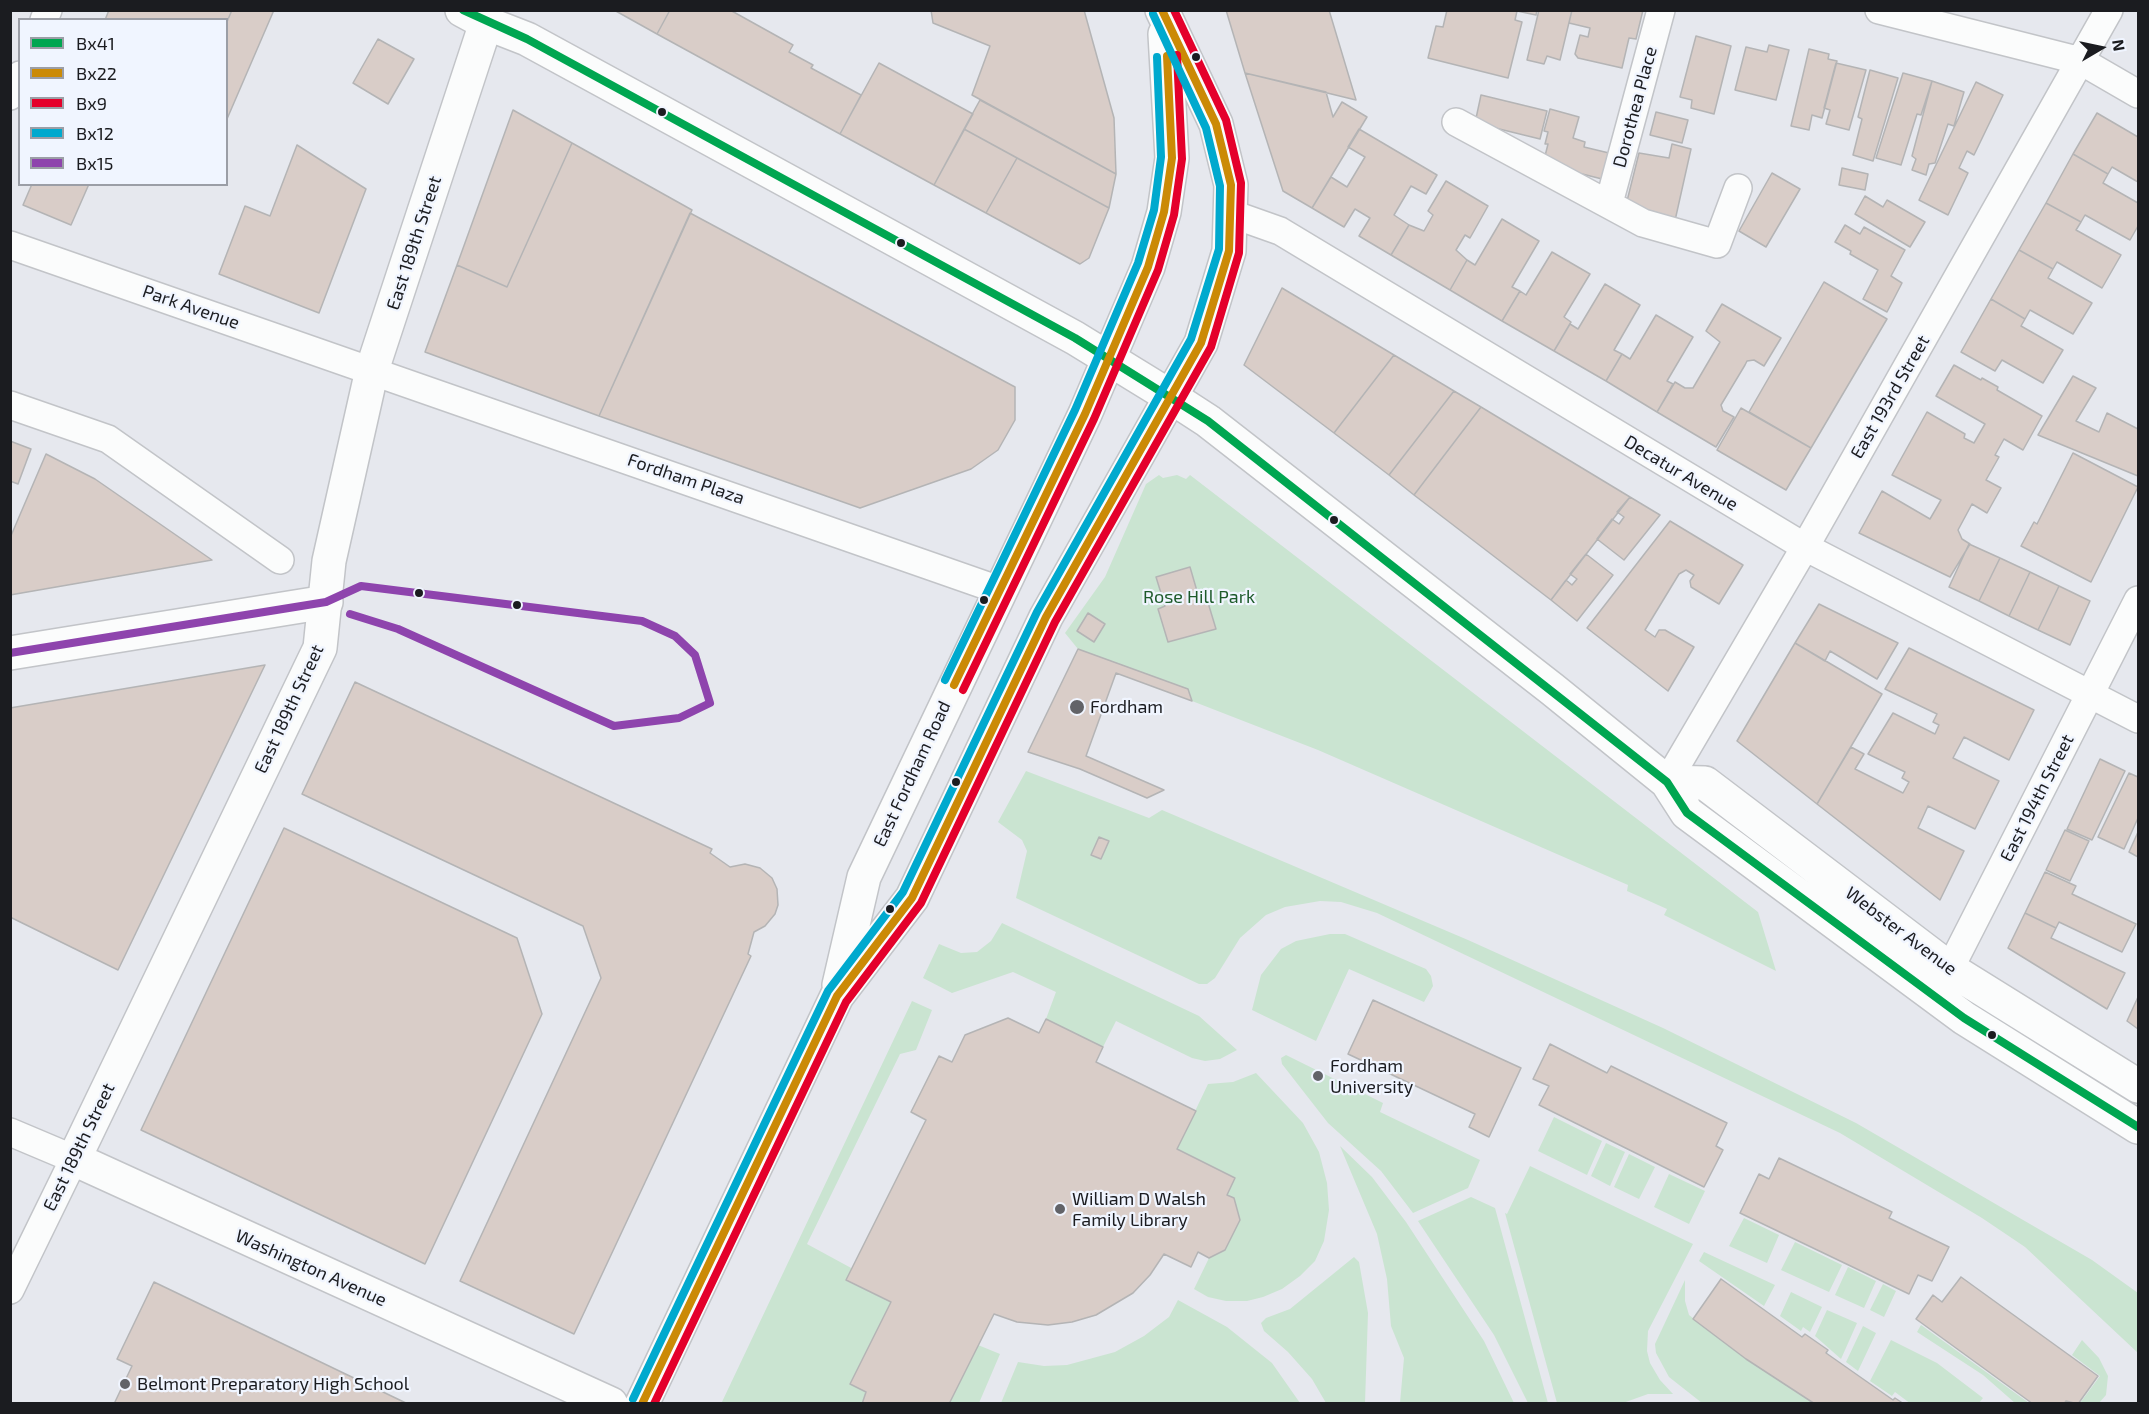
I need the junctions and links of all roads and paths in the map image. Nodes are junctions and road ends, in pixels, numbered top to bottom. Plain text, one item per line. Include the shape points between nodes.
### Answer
1 (1661, 10) edge
2 (1879, 10) edge
3 (2109, 10) edge
4 (1163, 14) edge
5 (474, 17) edge
6 (2081, 61) junction
7 (18, 79) edge
8 (2139, 94) edge
9 (10, 96) edge
10 (1456, 122) dead end
11 (1738, 188) dead end
12 (1610, 203) junction
13 (1232, 214) junction
14 (10, 245) edge
15 (1110, 358) junction
16 (372, 370) junction
17 (1171, 396) junction
18 (10, 405) edge
19 (1805, 547) junction
20 (280, 560) dead end
21 (999, 590) junction
22 (2139, 600) edge
23 (326, 602) junction
24 (10, 653) edge
25 (2089, 694) junction
26 (2139, 719) edge
27 (1667, 782) junction
28 (1943, 983) junction
29 (837, 996) junction
30 (2139, 1086) edge
31 (2139, 1127) edge
32 (10, 1132) edge
33 (74, 1159) junction
34 (10, 1290) edge
35 (610, 1404) edge
36 (642, 1404) edge

1 - 12 street, Dorothea Place
2 - 6 street
3 - 6 street, East 193rd Street
4 - 13 main road, East Fordham Road via 1216,124 1231,185
4 - 15 main road, East Fordham Road via 1171,128 1169,186 1158,238
5 - 15 main road, Webster Avenue via 526,39
5 - 16 main road, East 189th Street
6 - 8 street
6 - 19 street, East 193rd Street
7 - 9 street
10 - 12 street
11 - 12 street via 1717,244 1643,223
13 - 17 main road, East Fordham Road via 1229,251 1215,306 1202,343
13 - 19 street, Decatur Avenue via 1280,231
14 - 16 street, Park Avenue
15 - 17 main road, Webster Avenue
15 - 21 main road, East Fordham Road
16 - 21 street, Fordham Plaza
16 - 23 main road, East 189th Street via 328,561
17 - 27 main road, Webster Avenue via 1552,688
17 - 29 main road, East Fordham Road via 1046,617 912,898
18 - 20 street via 108,439
19 - 25 street, Decatur Avenue
19 - 27 street, East 193rd Street
21 - 29 main road, East Fordham Road via 864,877
22 - 25 street, East 194th Street
23 - 24 main road
23 - 33 main road, East 189th Street via 320,648
25 - 26 street, Decatur Avenue
25 - 28 street, East 194th Street
27 - 28 main road, Webster Avenue via 1687,813
28 - 30 main road, Webster Avenue
28 - 31 main road, Webster Avenue via 1994,1037
29 - 36 main road, East Fordham Road
32 - 33 street, Washington Avenue
33 - 34 street, East 189th Street
33 - 35 main road, Washington Avenue

